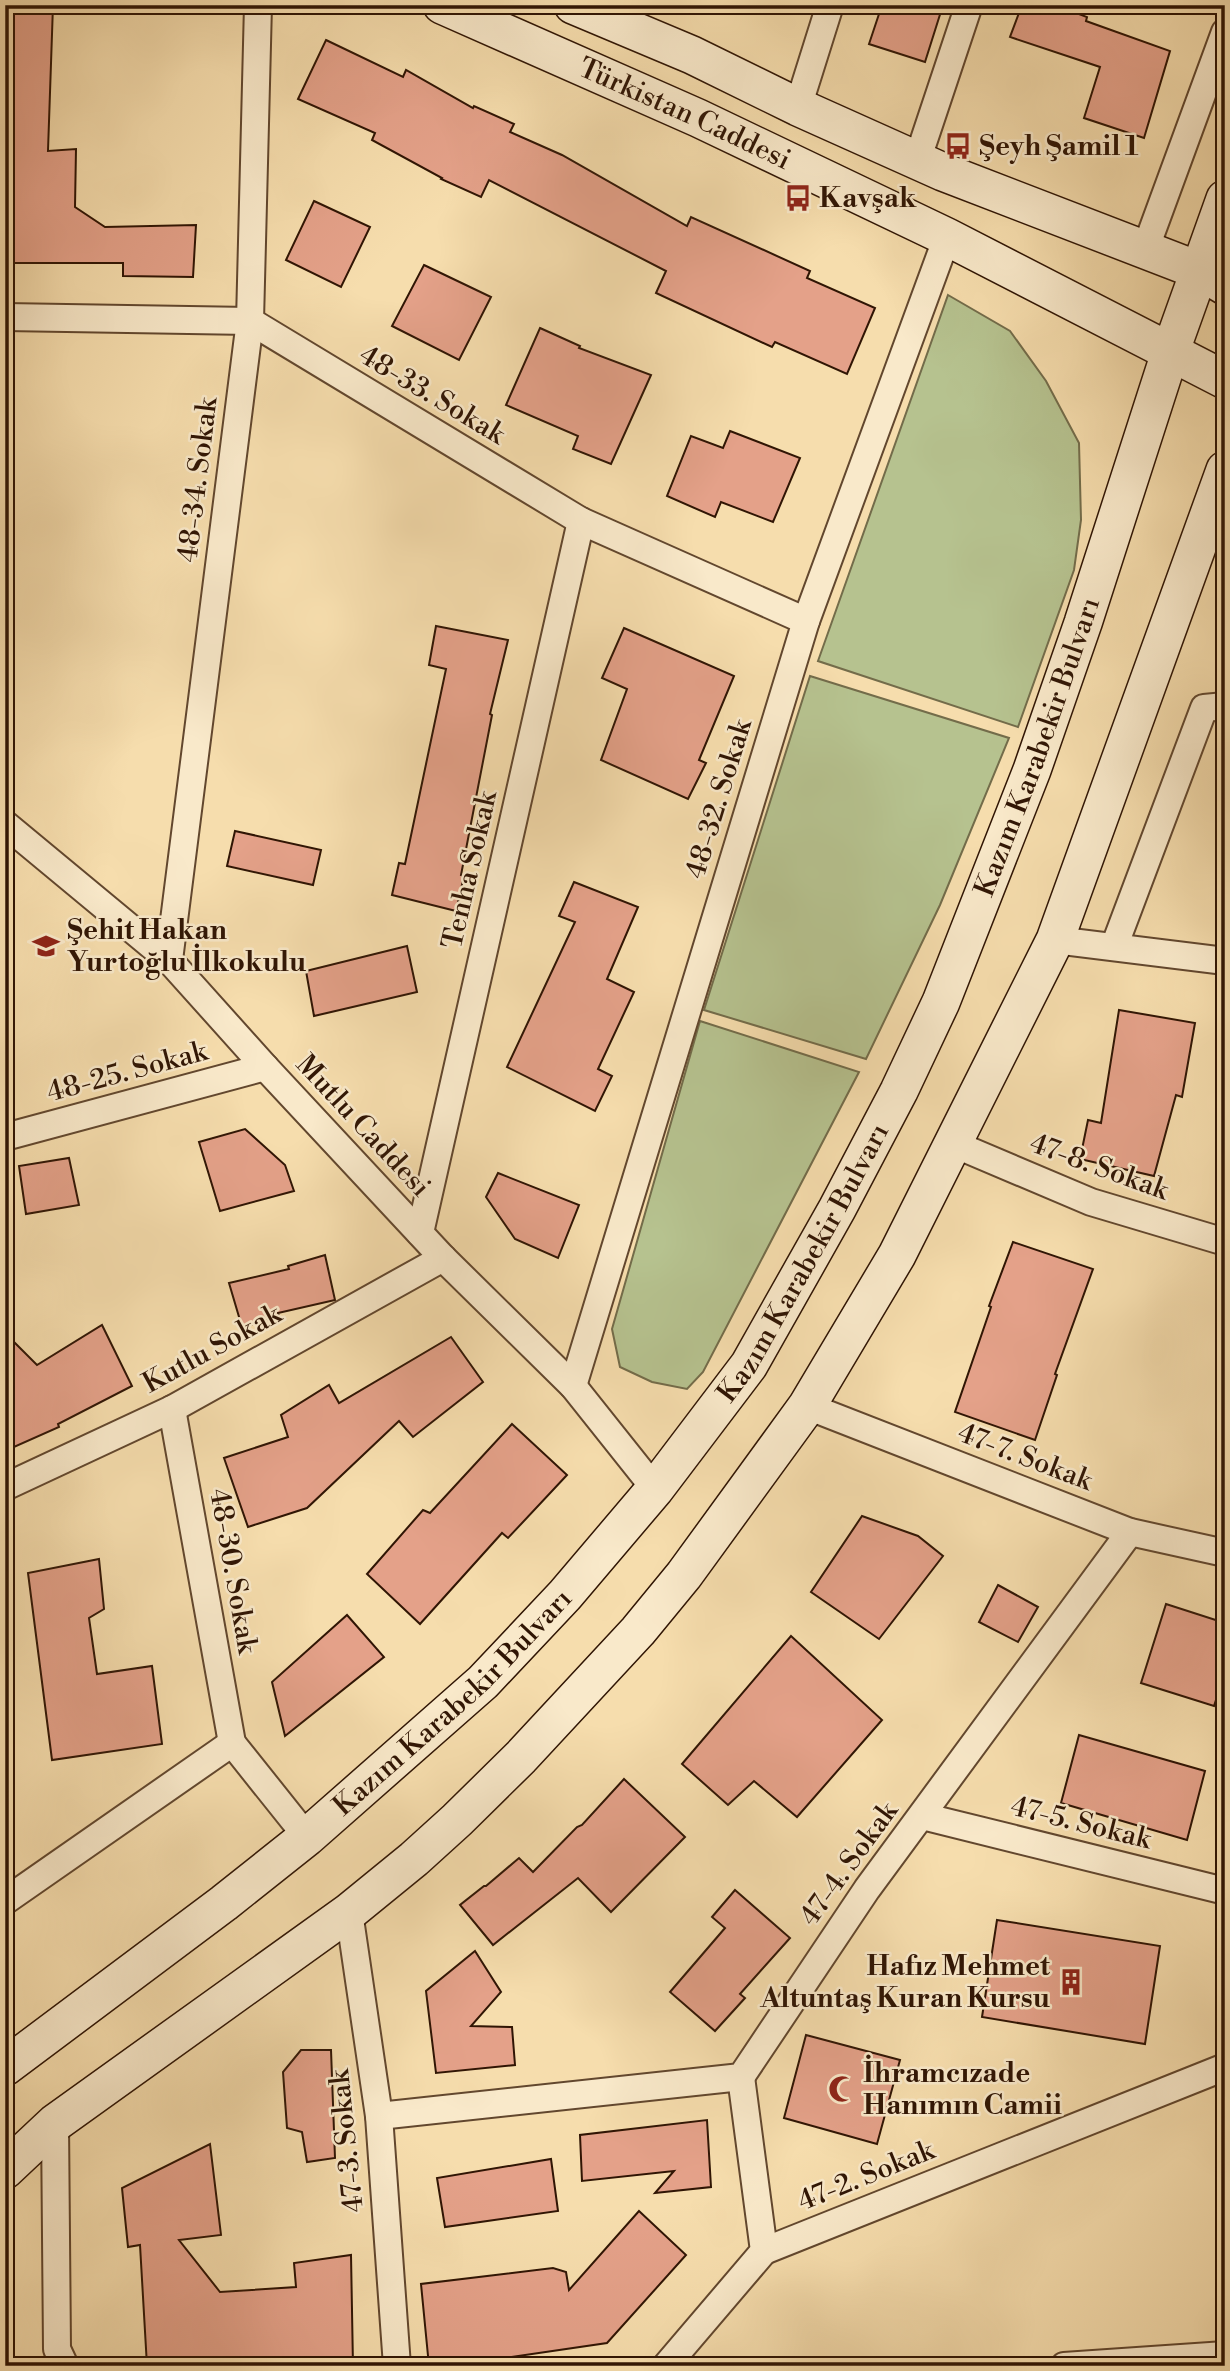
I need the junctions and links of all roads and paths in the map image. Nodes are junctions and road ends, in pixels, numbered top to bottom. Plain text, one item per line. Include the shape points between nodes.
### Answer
1 (258, 5) edge
2 (442, 5) edge
3 (830, 5) edge
4 (969, 5) edge
5 (580, 7) edge
6 (1225, 32) edge
7 (799, 107) junction
8 (917, 160) junction
9 (1225, 200) edge
10 (947, 237) junction
11 (1145, 250) junction
12 (1212, 278) edge
13 (5, 317) edge
14 (250, 321) junction
15 (1170, 353) junction
16 (1225, 380) edge
17 (1225, 470) edge
18 (581, 521) junction
19 (806, 621) junction
20 (1214, 707) edge
21 (5, 824) edge
22 (1055, 940) junction
23 (1114, 947) junction
24 (169, 960) junction
25 (1225, 961) edge
26 (265, 1068) junction
27 (5, 1136) edge
28 (954, 1144) junction
29 (420, 1233) junction
30 (1225, 1242) edge
31 (443, 1258) junction
32 (573, 1386) junction
33 (807, 1406) junction
34 (172, 1409) junction
35 (5, 1487) edge
36 (655, 1489) junction
37 (1130, 1532) junction
38 (1225, 1553) edge
39 (232, 1743) junction
40 (922, 1816) junction
41 (307, 1836) junction
42 (1225, 1891) edge
43 (5, 1902) edge
44 (349, 1912) junction
45 (5, 2067) edge
46 (1225, 2067) edge
47 (741, 2077) junction
48 (379, 2116) junction
49 (55, 2123) junction
50 (5, 2170) edge
51 (764, 2251) junction
52 (1225, 2355) edge
53 (65, 2366) edge
54 (397, 2366) edge
55 (666, 2366) edge
56 (1064, 2366) edge

1 - 14 street, 48-34. Sokak
2 - 10 main road, Türkistan Caddesi via 698,118
3 - 7 street
4 - 8 street
5 - 7 main road, Türkistan Caddesi
6 - 11 street
7 - 8 main road, Türkistan Caddesi
8 - 11 main road, Türkistan Caddesi
9 - 12 main road, Kazım Karabekir Bulvarı
10 - 15 main road, Türkistan Caddesi
10 - 19 street, 48-32. Sokak
11 - 12 main road, Türkistan Caddesi
12 - 15 main road, Kazım Karabekir Bulvarı
13 - 14 street
14 - 18 street, 48-33. Sokak
14 - 24 street, 48-34. Sokak
15 - 16 main road, Türkistan Caddesi
15 - 36 main road, Kazım Karabekir Bulvarı via 1032,770 941,1002 837,1209 749,1365
17 - 22 main road
18 - 19 street, 48-33. Sokak
18 - 29 street, Tenha Sokak
19 - 32 street, 48-32. Sokak
20 - 23 street
21 - 24 street, Mutlu Caddesi
22 - 23 street
22 - 28 main road
23 - 25 street
24 - 26 street, Mutlu Caddesi
26 - 27 street, 48-25. Sokak
26 - 29 street, Mutlu Caddesi
28 - 30 street, 47-8. Sokak via 1091,1202
28 - 33 main road via 897,1255
29 - 31 street, Mutlu Caddesi
31 - 32 street, Mutlu Caddesi
31 - 34 street, Kutlu Sokak
32 - 36 street, Mutlu Caddesi
33 - 37 street, 47-7. Sokak
33 - 44 main road via 638,1631 466,1811
34 - 35 street, Kutlu Sokak
34 - 39 street, 48-30. Sokak
36 - 41 main road, Kazım Karabekir Bulvarı via 483,1682
37 - 38 street, 47-7. Sokak
37 - 40 street, 47-4. Sokak
39 - 41 street
39 - 43 street
40 - 42 street, 47-5. Sokak
40 - 47 street, 47-4. Sokak via 867,1889
41 - 45 main road, Kazım Karabekir Bulvarı
44 - 48 street, 47-3. Sokak
44 - 49 main road
46 - 51 street, 47-2. Sokak
47 - 48 street
47 - 51 street
48 - 54 street, 47-3. Sokak
49 - 50 main road
49 - 53 street via 57,2349
51 - 55 street
52 - 56 street

